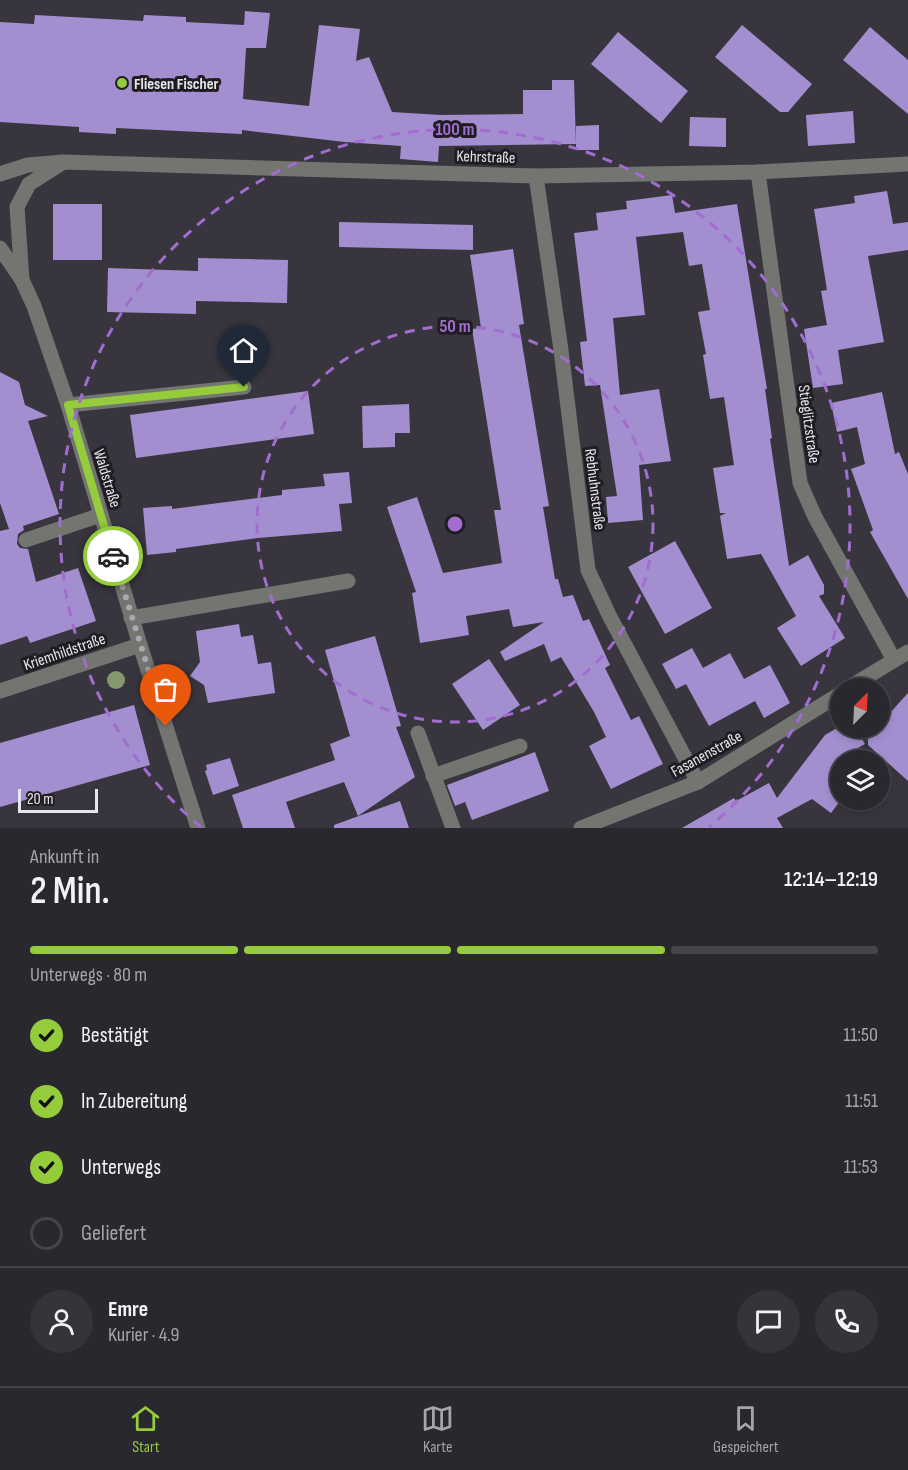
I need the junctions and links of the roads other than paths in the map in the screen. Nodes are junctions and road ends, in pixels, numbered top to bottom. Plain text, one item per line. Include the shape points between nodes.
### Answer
1 (63, 162) junction
2 (908, 164) edge
3 (758, 172) junction
4 (0, 174) edge
5 (536, 176) junction
6 (0, 248) edge
7 (22, 280) junction
8 (244, 387) dead end
9 (68, 405) junction
10 (101, 515) junction
11 (26, 540) dead end
12 (348, 581) dead end
13 (131, 618) junction
14 (140, 645) junction
15 (908, 652) edge
16 (894, 660) junction
17 (864, 678) edge
18 (0, 691) edge
19 (830, 700) edge
20 (418, 734) dead end
21 (520, 746) dead end
22 (434, 776) junction
23 (698, 782) junction
24 (198, 828) edge
25 (453, 828) edge
26 (581, 828) edge

1 - 4 street, Kehrstraße via 28,165
1 - 5 street, Kehrstraße
1 - 7 street via 29,184 17,207
2 - 3 street, Kehrstraße
3 - 5 street, Kehrstraße
3 - 16 street, Stieglitzstraße via 800,483
5 - 23 street, Rebhuhnstraße via 588,570
6 - 7 street, Waldstraße
7 - 9 street, Waldstraße
8 - 9 street
9 - 10 street, Waldstraße
10 - 11 street
10 - 13 street, Waldstraße
12 - 13 street
13 - 14 street, Waldstraße
14 - 18 street, Kriemhildstraße
14 - 24 street, Waldstraße
15 - 16 street
16 - 17 street
19 - 23 street, Fasanenstraße
20 - 22 street
21 - 22 street
22 - 25 street
23 - 26 street, Fasanenstraße

